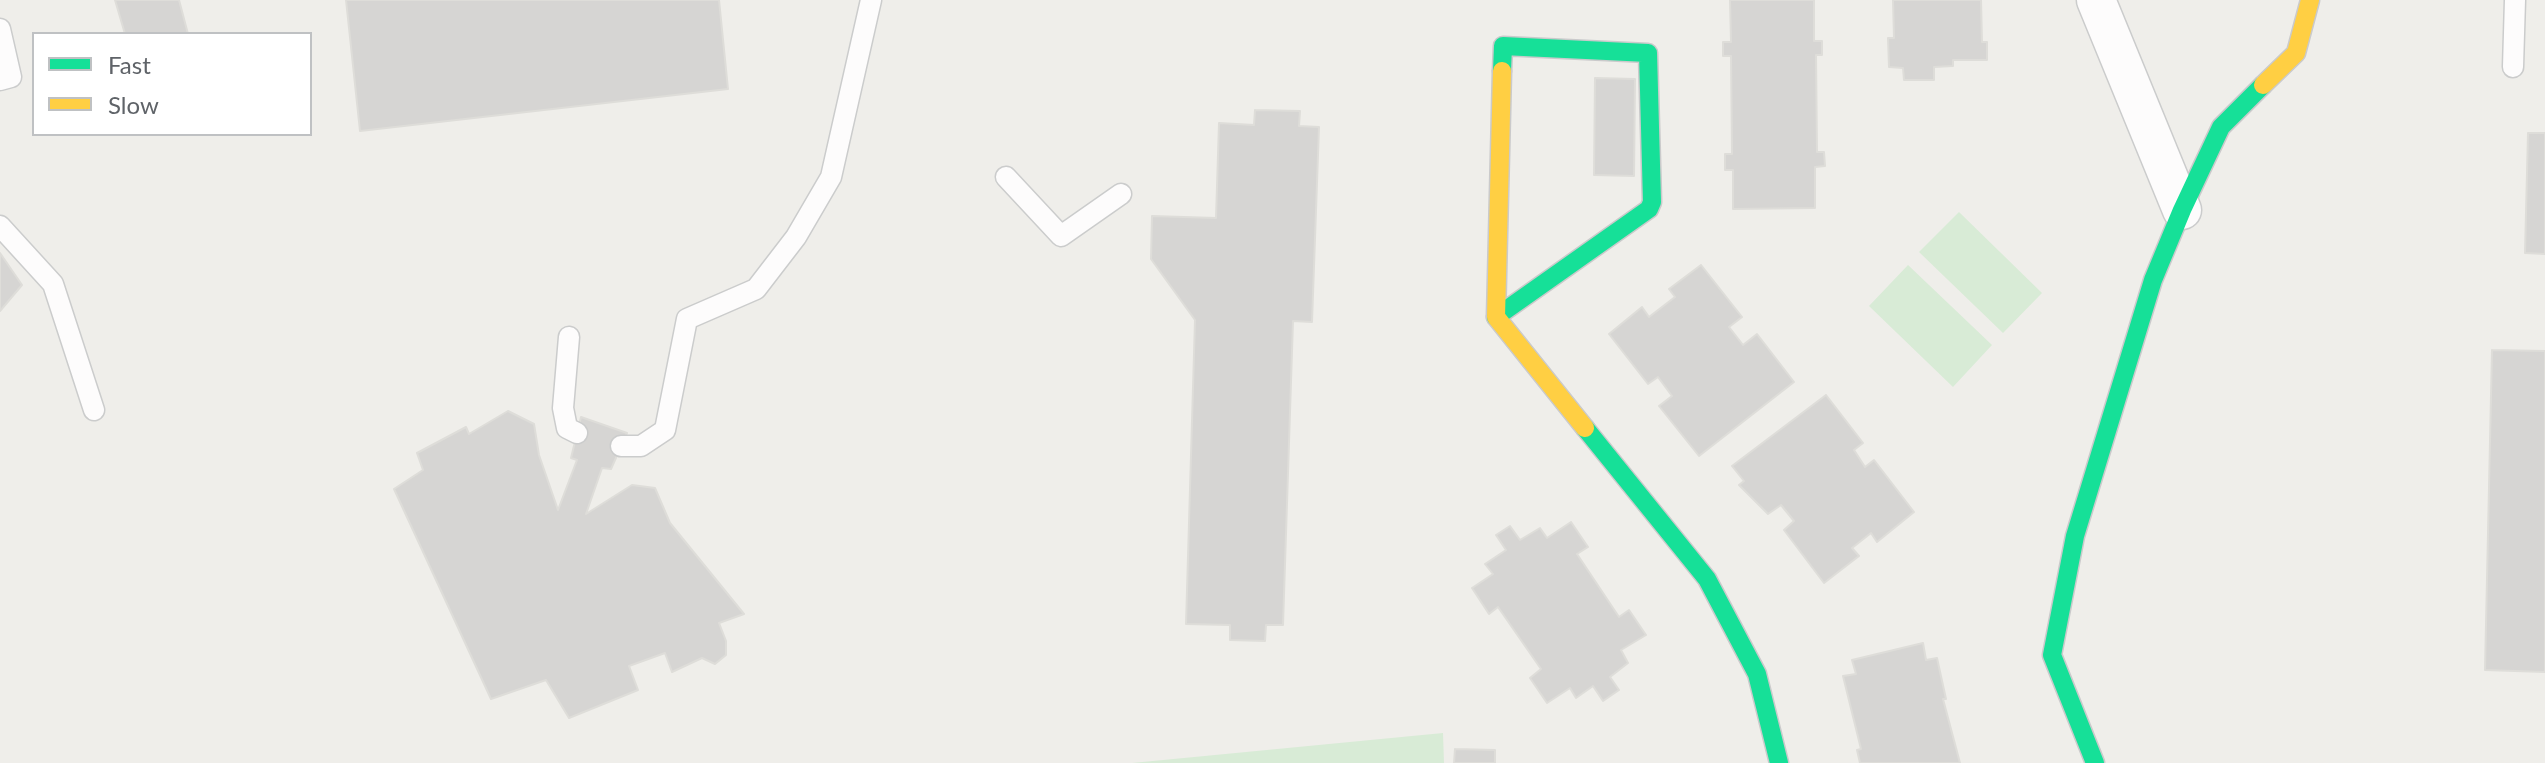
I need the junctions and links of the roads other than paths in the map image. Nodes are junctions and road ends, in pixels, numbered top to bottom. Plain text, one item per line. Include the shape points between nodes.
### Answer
1 (871, 0) edge
2 (2096, 0) edge
3 (2310, 0) edge
4 (2515, 0) edge
5 (0, 29) edge
6 (2513, 67) dead end
7 (0, 80) edge
8 (1006, 177) dead end
9 (1121, 194) dead end
10 (2182, 210) junction
11 (0, 226) edge
12 (1496, 317) junction
13 (569, 337) dead end
14 (94, 410) dead end
15 (577, 433) dead end
16 (621, 446) dead end
17 (1779, 763) edge
18 (2095, 763) edge

1 - 16 lane via 831,177 796,237 756,289 687,319 665,430 641,446
2 - 10 street
3 - 10 street via 2296,53 2221,127
4 - 6 lane
5 - 7 lane via 11,77
8 - 9 lane via 1061,236
10 - 18 street via 2153,280 2075,536 2052,655
11 - 14 lane via 53,284
12 - 12 street via 1649,209 1648,53 1503,46
12 - 17 street via 1707,579 1757,674
13 - 15 lane via 563,408 567,428

